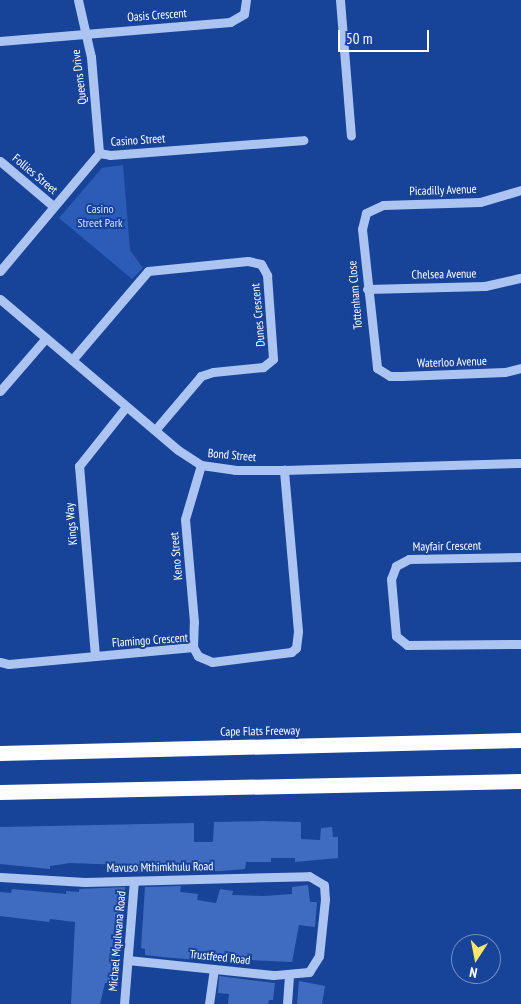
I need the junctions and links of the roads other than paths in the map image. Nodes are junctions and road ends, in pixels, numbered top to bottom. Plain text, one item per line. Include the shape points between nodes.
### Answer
1 (78, 0) edge
2 (246, 0) edge
3 (340, 0) edge
4 (85, 32) junction
5 (0, 41) edge
6 (351, 136) dead end
7 (303, 140) dead end
8 (99, 153) junction
9 (0, 162) edge
10 (521, 190) edge
11 (53, 206) junction
12 (366, 213) joint
13 (0, 271) edge
14 (521, 278) edge
15 (367, 290) junction
16 (0, 300) edge
17 (45, 339) junction
18 (72, 360) junction
19 (521, 368) edge
20 (383, 373) joint
21 (0, 391) edge
22 (126, 407) junction
23 (155, 430) junction
24 (521, 463) edge
25 (201, 465) junction
26 (284, 470) junction
27 (521, 557) edge
28 (521, 644) edge
29 (193, 647) junction
30 (95, 656) junction
31 (0, 662) edge
32 (521, 740) edge
33 (0, 752) edge
34 (521, 781) edge
35 (0, 792) edge
36 (0, 877) edge
37 (134, 881) junction
38 (128, 960) junction
39 (214, 968) junction
40 (309, 972) joint
41 (289, 976) junction
42 (124, 1004) edge
43 (209, 1004) edge
44 (287, 1004) edge

1 - 4 street, Queens Drive
2 - 4 street, Oasis Crescent via 244,14 230,22
3 - 6 street
4 - 5 street
4 - 8 street, Queens Drive via 91,57
7 - 8 street, Casino Street via 110,156
8 - 11 street, Casino Street
9 - 11 street, Follies Street
10 - 12 street, Picadilly Avenue via 480,202 383,204
11 - 13 street, Casino Street
12 - 15 street, Tottenham Close via 362,229
14 - 15 street, Chelsea Avenue via 486,286
15 - 20 street, Tottenham Close via 374,360
16 - 17 street, Bond Street
17 - 18 street, Bond Street
17 - 21 street
18 - 22 street, Bond Street
18 - 23 street, Dunes Crescent via 148,271 248,261 261,264 267,275 273,360 262,368 201,376
19 - 20 street, Waterloo Avenue via 500,372 401,376
22 - 23 street, Bond Street
22 - 30 street, Kings Way via 79,466
23 - 25 street, Bond Street
24 - 26 street, Bond Street
25 - 26 street, Bond Street via 235,470
25 - 29 street, Keno Street via 185,519 194,622
26 - 29 street, Flamingo Crescent via 298,631 296,648 282,656 212,662 198,656
27 - 28 street, Mayfair Crescent via 409,559 396,566 391,579 396,636 408,645
29 - 30 street, Flamingo Crescent
30 - 31 street, Flamingo Crescent via 9,664
32 - 33 highway, Cape Flats Freeway
34 - 35 highway
36 - 37 street, Mavuso Mthimkhulu Road via 71,882
37 - 38 street, Michael Mqulwana Road
37 - 40 street, Mavuso Mthimkhulu Road via 309,876 320,880 325,899 319,956
38 - 39 street, Trustfeed Road
38 - 42 street, Michael Mqulwana Road
39 - 41 street, Trustfeed Road
39 - 43 street
40 - 41 street, Trustfeed Road
41 - 44 street

